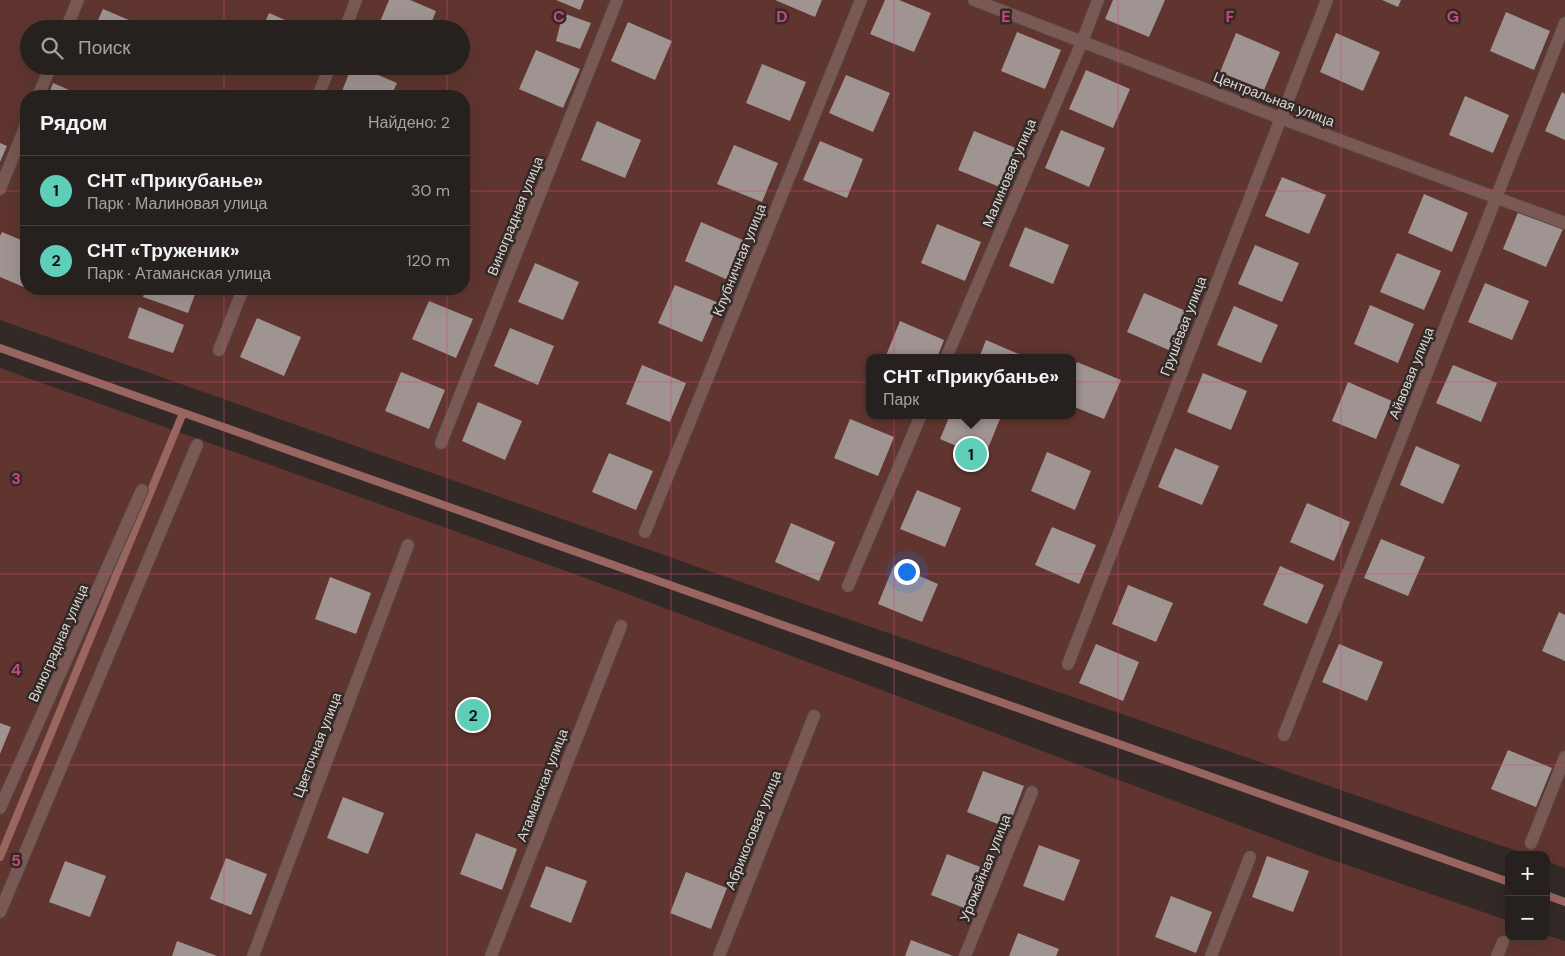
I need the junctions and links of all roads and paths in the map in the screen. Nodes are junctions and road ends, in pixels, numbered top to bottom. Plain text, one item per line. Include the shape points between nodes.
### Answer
1 (78, 0) edge
2 (356, 0) edge
3 (617, 0) edge
4 (861, 0) edge
5 (974, 0) edge
6 (1098, 0) edge
7 (1327, 0) edge
8 (70, 20) edge
9 (348, 20) edge
10 (1565, 23) edge
11 (1082, 42) junction
12 (47, 75) edge
13 (326, 75) edge
14 (41, 90) edge
15 (320, 90) edge
16 (1280, 118) junction
17 (20, 141) edge
18 (0, 189) edge
19 (1496, 198) junction
20 (1565, 223) edge
21 (241, 295) edge
22 (219, 350) dead end
23 (948, 354) edge
24 (919, 419) edge
25 (441, 443) dead end
26 (197, 446) dead end
27 (142, 490) dead end
28 (645, 532) dead end
29 (408, 545) dead end
30 (848, 586) dead end
31 (621, 626) dead end
32 (1068, 664) dead end
33 (814, 716) dead end
34 (1284, 735) dead end
35 (1565, 757) edge
36 (1032, 792) dead end
37 (0, 808) edge
38 (1531, 843) dead end
39 (1250, 857) dead end
40 (0, 912) edge
41 (1503, 942) dead end
42 (253, 956) edge
43 (491, 956) edge
44 (719, 956) edge
45 (966, 956) edge
46 (1211, 956) edge
47 (1497, 956) edge

1 - 8 street
2 - 9 street
3 - 25 street, Виноградная улица
4 - 28 street, Клубничная улица
5 - 11 street, Центральная улица
6 - 11 street, Малиновая улица
7 - 16 street, Грушёвая улица
10 - 19 street, Айвовая улица
11 - 16 street, Центральная улица
11 - 23 street, Малиновая улица
12 - 14 street
13 - 15 street
16 - 19 street, Центральная улица
16 - 32 street, Грушёвая улица
17 - 18 street
19 - 20 street, Центральная улица
19 - 34 street, Айвовая улица
21 - 22 street
24 - 30 street
26 - 40 street
27 - 37 street, Виноградная улица
29 - 42 street, Цветочная улица
31 - 43 street, Атаманская улица
33 - 44 street, Абрикосовая улица
35 - 38 street
36 - 45 street, Урожайная улица
39 - 46 street
41 - 47 street

